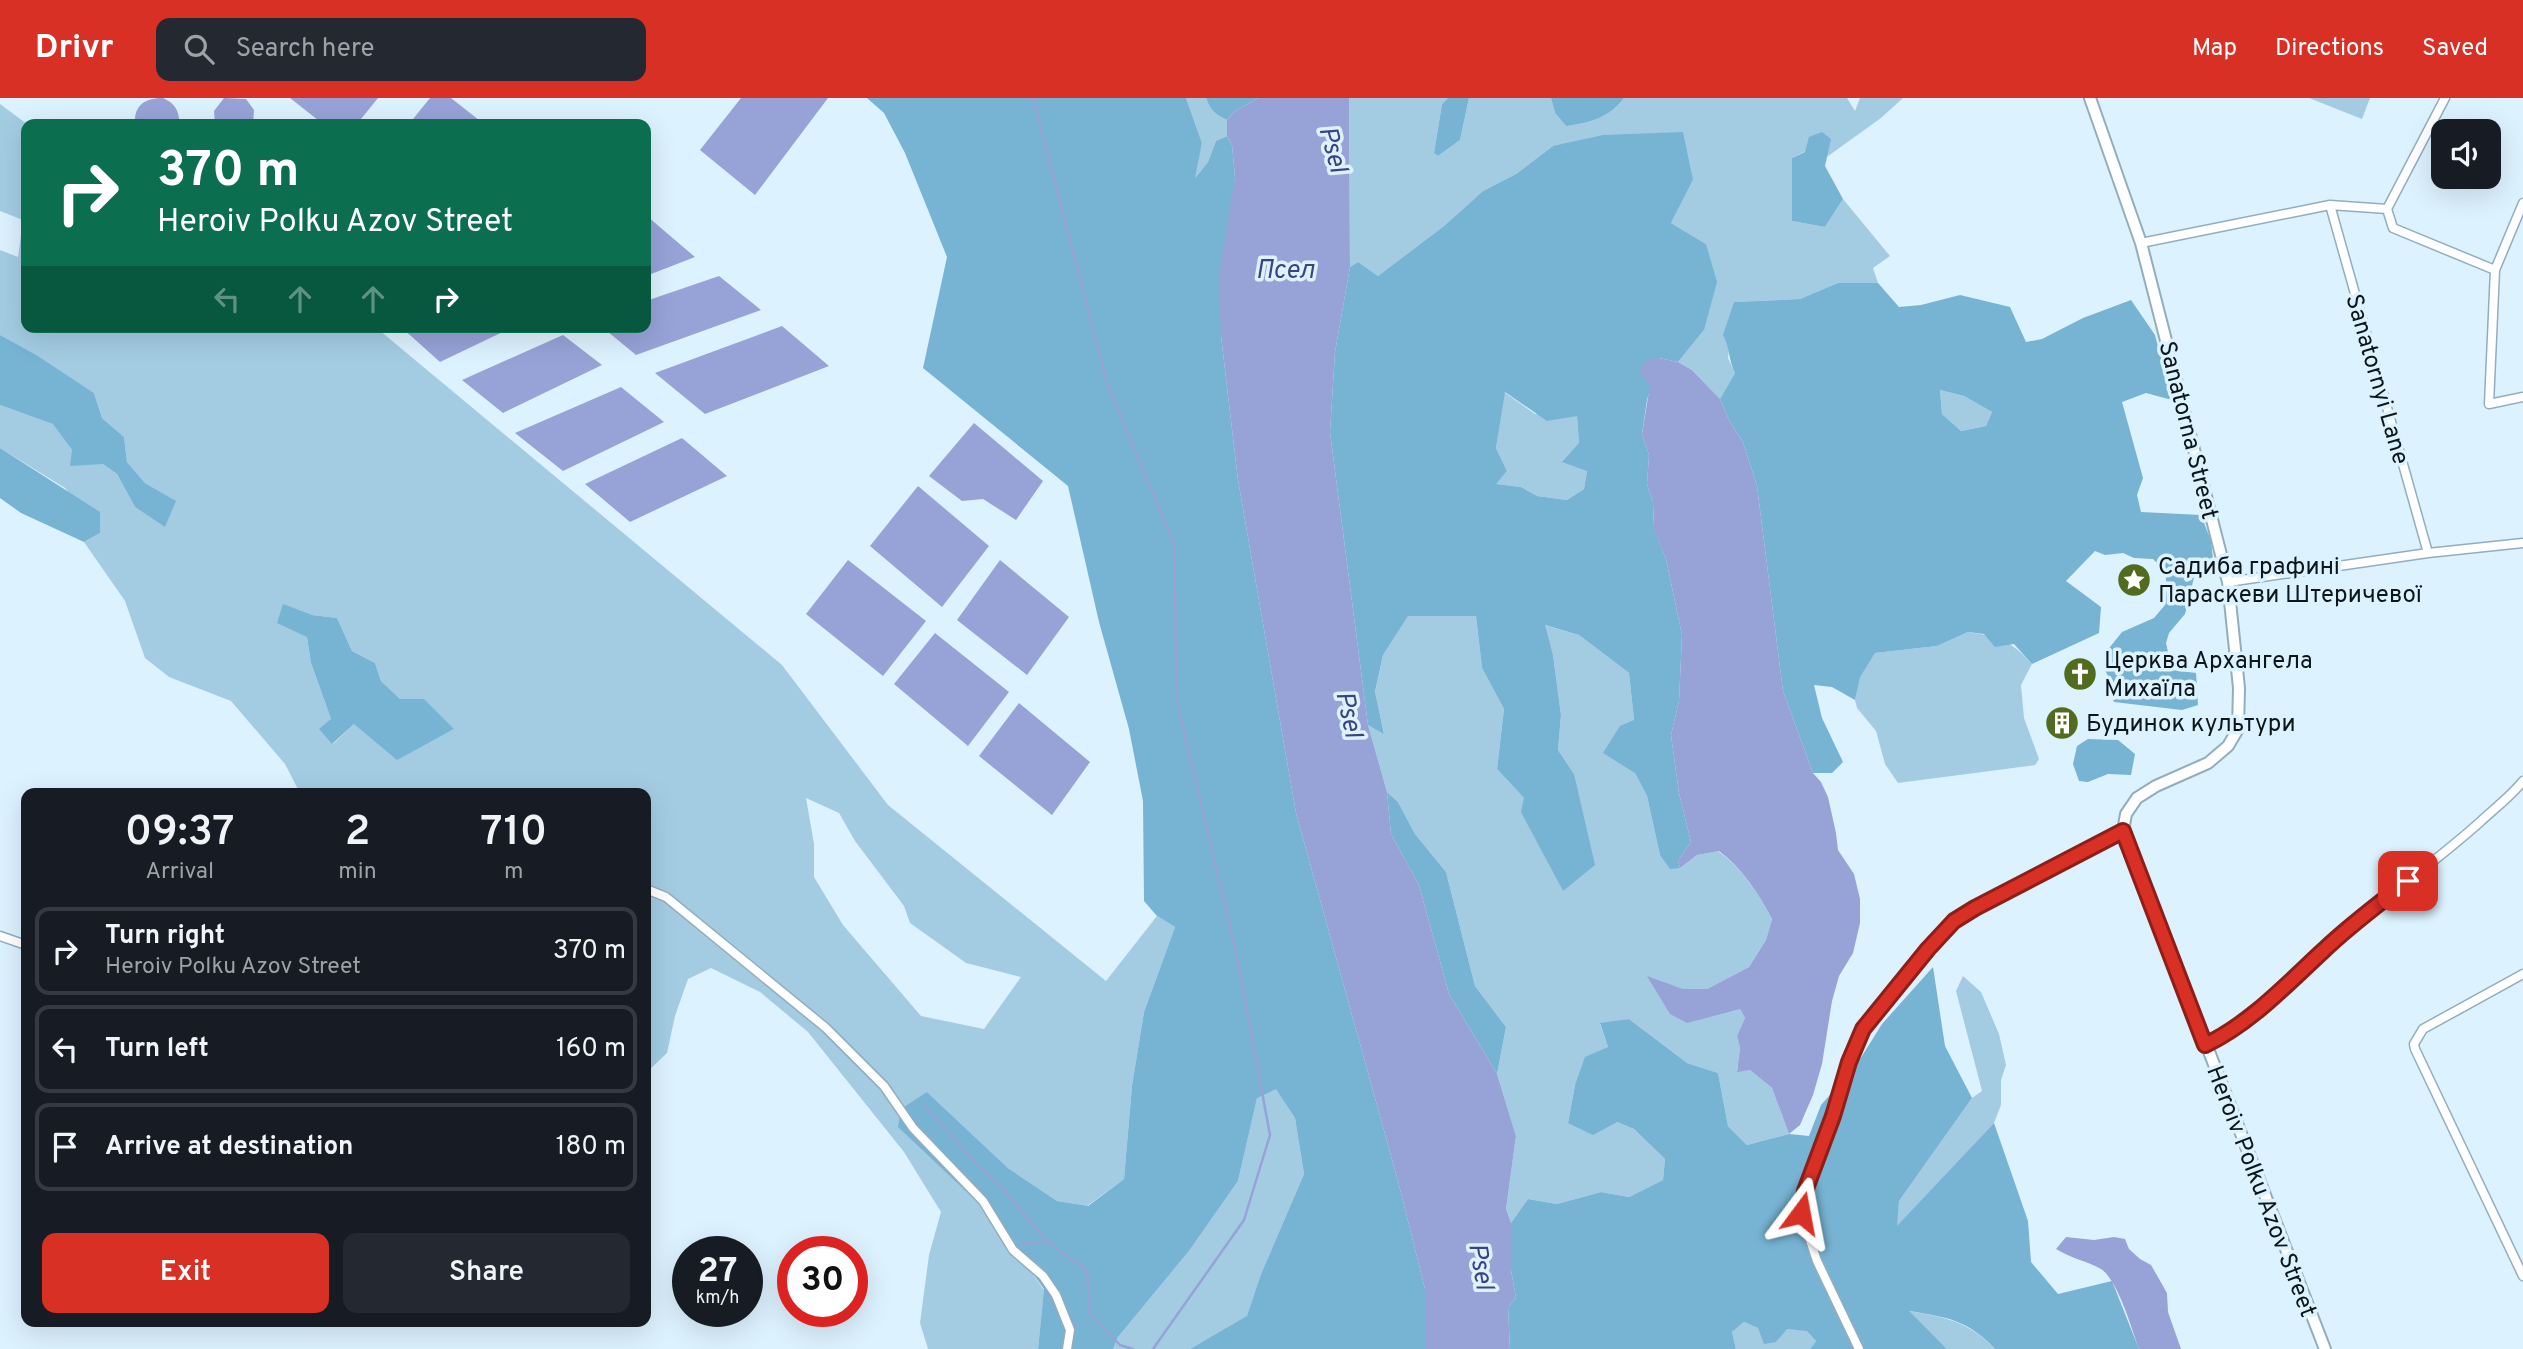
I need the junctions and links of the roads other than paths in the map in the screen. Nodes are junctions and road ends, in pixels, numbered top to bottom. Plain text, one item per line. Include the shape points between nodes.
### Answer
1 (2090, 98) edge
2 (2445, 98) edge
3 (2523, 203) edge
4 (2330, 205) junction
5 (2387, 209) junction
6 (2141, 243) junction
7 (2495, 270) junction
8 (2523, 397) edge
9 (2523, 543) edge
10 (2428, 553) junction
11 (2228, 582) junction
12 (2522, 785) edge
13 (2123, 831) junction
14 (651, 891) edge
15 (0, 936) edge
16 (21, 943) edge
17 (2523, 974) edge
18 (2205, 1045) junction
19 (2523, 1276) edge
20 (1067, 1349) edge
21 (1858, 1349) edge
22 (2325, 1349) edge

1 - 6 main road, Sanatorna Street
2 - 5 street
3 - 7 street
4 - 5 street
4 - 6 street
4 - 10 street, Sanatornyi Lane
5 - 7 street via 2393,228
6 - 11 main road, Sanatorna Street
7 - 8 street via 2489,404
9 - 10 street
10 - 11 street
11 - 13 main road, Sanatorna Street via 2239,688 2238,729 2228,746 2208,763 2137,798 2126,814
12 - 18 street via 2236,1026
13 - 18 main road, Heroiv Polku Azov Street
13 - 21 street via 1954,921 1863,1029 1801,1213 1817,1261
14 - 20 street via 666,897 826,1028 884,1086 913,1128 983,1201 1013,1250 1043,1276 1070,1330
15 - 16 street
17 - 19 street via 2423,1029 2414,1044
18 - 22 main road, Heroiv Polku Azov Street

